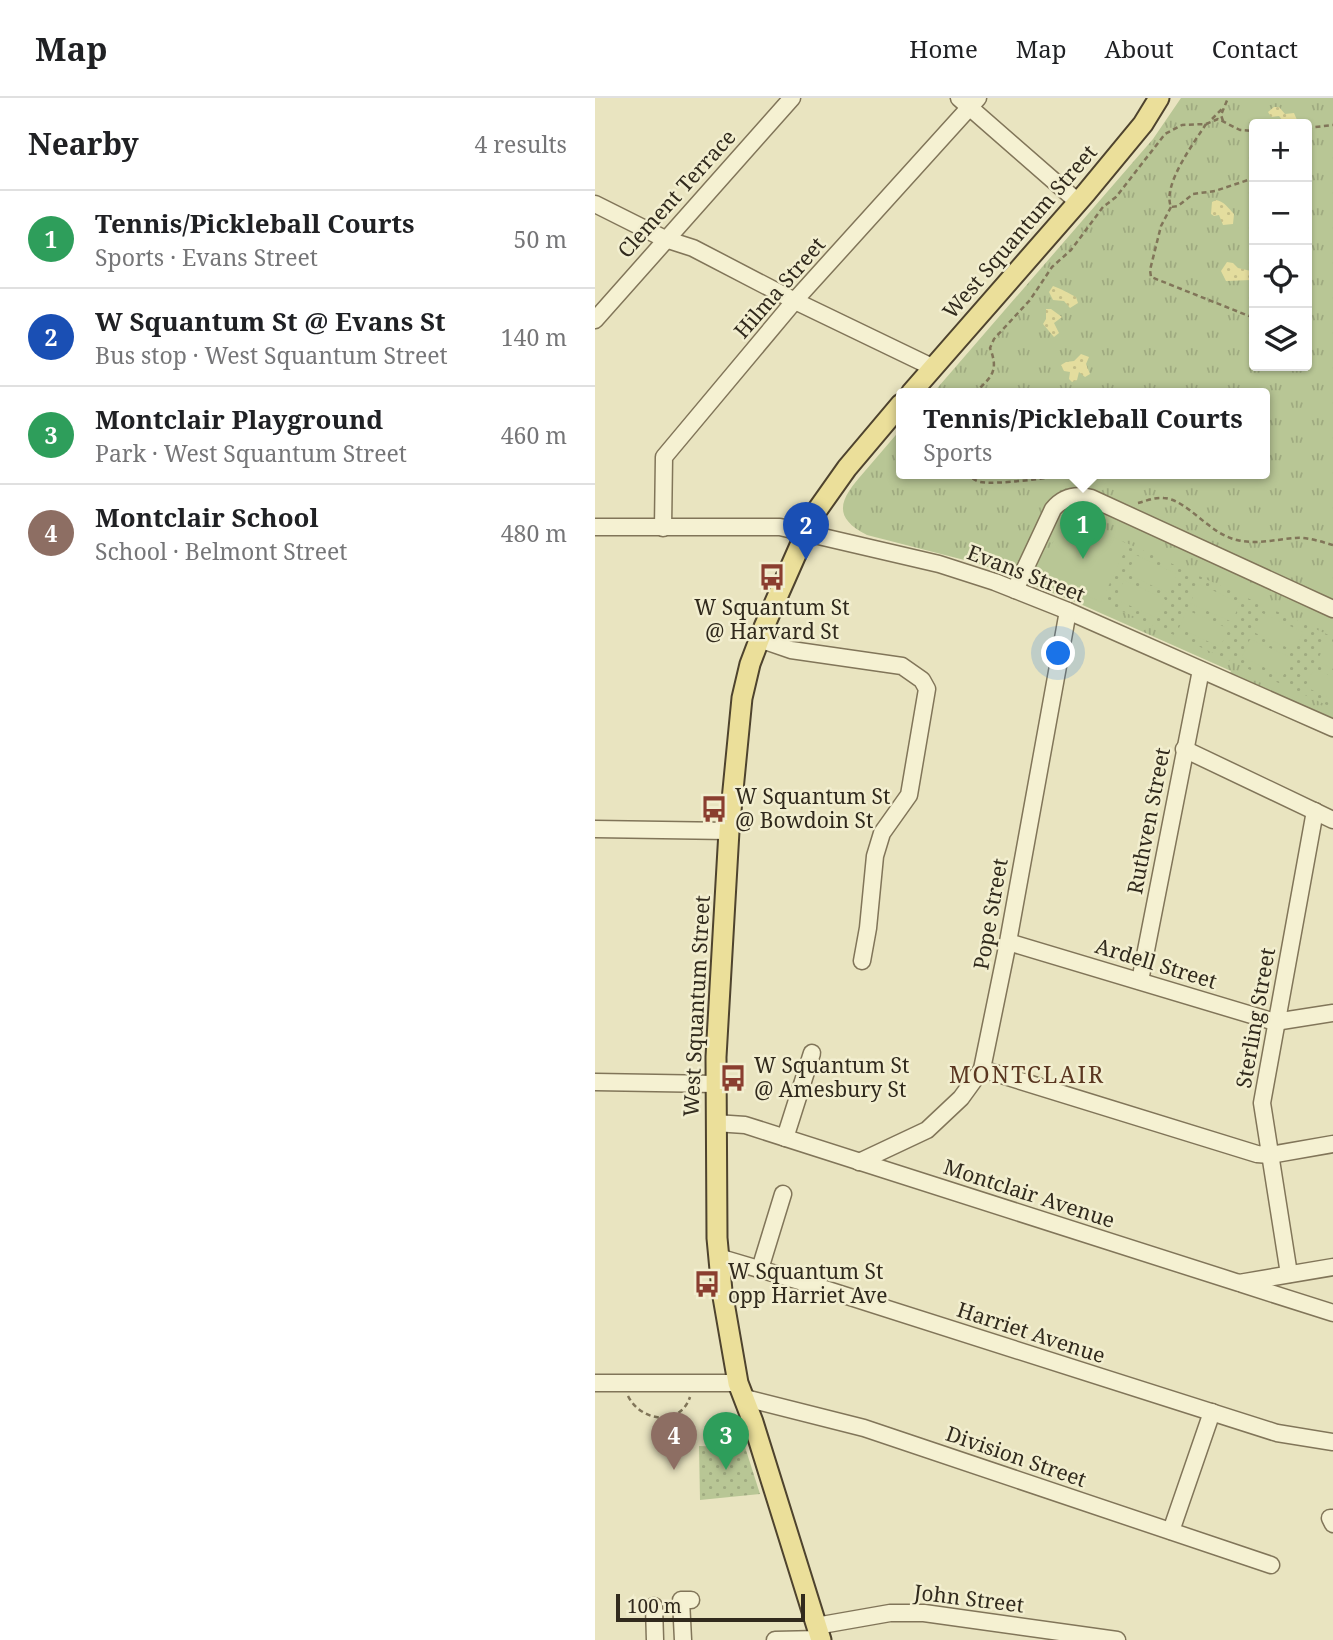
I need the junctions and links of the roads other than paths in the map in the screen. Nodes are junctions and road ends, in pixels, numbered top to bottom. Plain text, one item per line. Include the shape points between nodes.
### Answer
1 (792, 98) edge
2 (1159, 98) edge
3 (969, 101) edge
4 (1078, 202) junction
5 (595, 204) edge
6 (665, 239) junction
7 (795, 301) junction
8 (595, 320) edge
9 (932, 367) junction
10 (915, 388) edge
11 (896, 410) edge
12 (595, 527) edge
13 (663, 527) junction
14 (804, 533) junction
15 (1015, 590) junction
16 (1333, 609) edge
17 (1068, 611) junction
18 (759, 639) junction
19 (1201, 670) junction
20 (1333, 728) edge
21 (1184, 749) junction
22 (1315, 811) junction
23 (1333, 820) edge
24 (595, 829) edge
25 (729, 831) junction
26 (1008, 942) junction
27 (862, 961) dead end
28 (1140, 981) junction
29 (1333, 1013) edge
30 (1275, 1022) junction
31 (812, 1054) dead end
32 (982, 1069) junction
33 (595, 1082) edge
34 (716, 1084) junction
35 (715, 1123) junction
36 (785, 1138) junction
37 (1333, 1144) edge
38 (1270, 1155) junction
39 (859, 1162) junction
40 (783, 1194) dead end
41 (718, 1257) junction
42 (1333, 1267) edge
43 (760, 1269) junction
44 (1289, 1274) junction
45 (1240, 1283) junction
46 (1333, 1313) edge
47 (595, 1384) edge
48 (741, 1390) junction
49 (1212, 1412) junction
50 (1333, 1442) edge
51 (1333, 1518) edge
52 (1333, 1524) edge
53 (1171, 1531) junction
54 (1271, 1565) dead end
55 (691, 1600) dead end
56 (653, 1606) dead end
57 (819, 1635) edge
58 (655, 1640) edge
59 (683, 1640) edge
60 (775, 1640) edge
61 (1117, 1640) edge

1 - 6 street, Clement Terrace
2 - 4 main road, West Squantum Street
3 - 4 street
3 - 7 street, Hilma Street
4 - 9 main road, West Squantum Street
5 - 6 street
6 - 7 street via 693,248
6 - 8 street, Clement Terrace
7 - 9 street
7 - 13 street, Hilma Street via 664,457
9 - 10 main road, West Squantum Street
11 - 14 main road, West Squantum Street via 847,468
12 - 13 street, Evans Street
13 - 14 street, Evans Street via 777,527
14 - 15 street, Evans Street via 939,564
14 - 18 main road, West Squantum Street
15 - 16 street via 1053,509 1064,499 1081,496
15 - 17 street, Evans Street
17 - 19 street, Evans Street
17 - 26 street, Pope Street
18 - 25 main road, West Squantum Street via 741,709
18 - 27 street via 791,650 902,666 927,689 909,795 882,833 875,856
19 - 20 street, Evans Street
19 - 21 street, Ruthven Street
21 - 22 street
21 - 28 street, Ruthven Street
22 - 23 street
22 - 30 street, Sterling Street
24 - 25 street
25 - 34 main road, West Squantum Street
26 - 28 street, Ardell Street
26 - 32 street, Pope Street
28 - 30 street, Ardell Street
29 - 30 street, Ardell Street
30 - 38 street, Sterling Street via 1262,1103
31 - 36 street
32 - 38 street
32 - 39 street, Pope Street via 961,1098 927,1130
33 - 34 street
34 - 35 main road, West Squantum Street
35 - 36 street, Montclair Avenue via 745,1125
35 - 41 main road, West Squantum Street
36 - 39 street, Montclair Avenue
37 - 38 street
38 - 44 street, Sterling Street
39 - 45 street, Montclair Avenue
40 - 43 street
41 - 43 street, Harriet Avenue
41 - 48 main road, West Squantum Street
42 - 44 street, Montclair Avenue
43 - 49 street, Harriet Avenue
44 - 45 street, Montclair Avenue
45 - 46 street
47 - 48 street, Division Street
48 - 53 street, Division Street
48 - 57 main road, West Squantum Street
49 - 50 street, Harriet Avenue via 1277,1433
49 - 53 street
51 - 52 street
53 - 54 street, Division Street
55 - 59 street via 681,1600
56 - 58 street
57 - 60 street, John Street
57 - 61 street, John Street via 890,1613 924,1613

